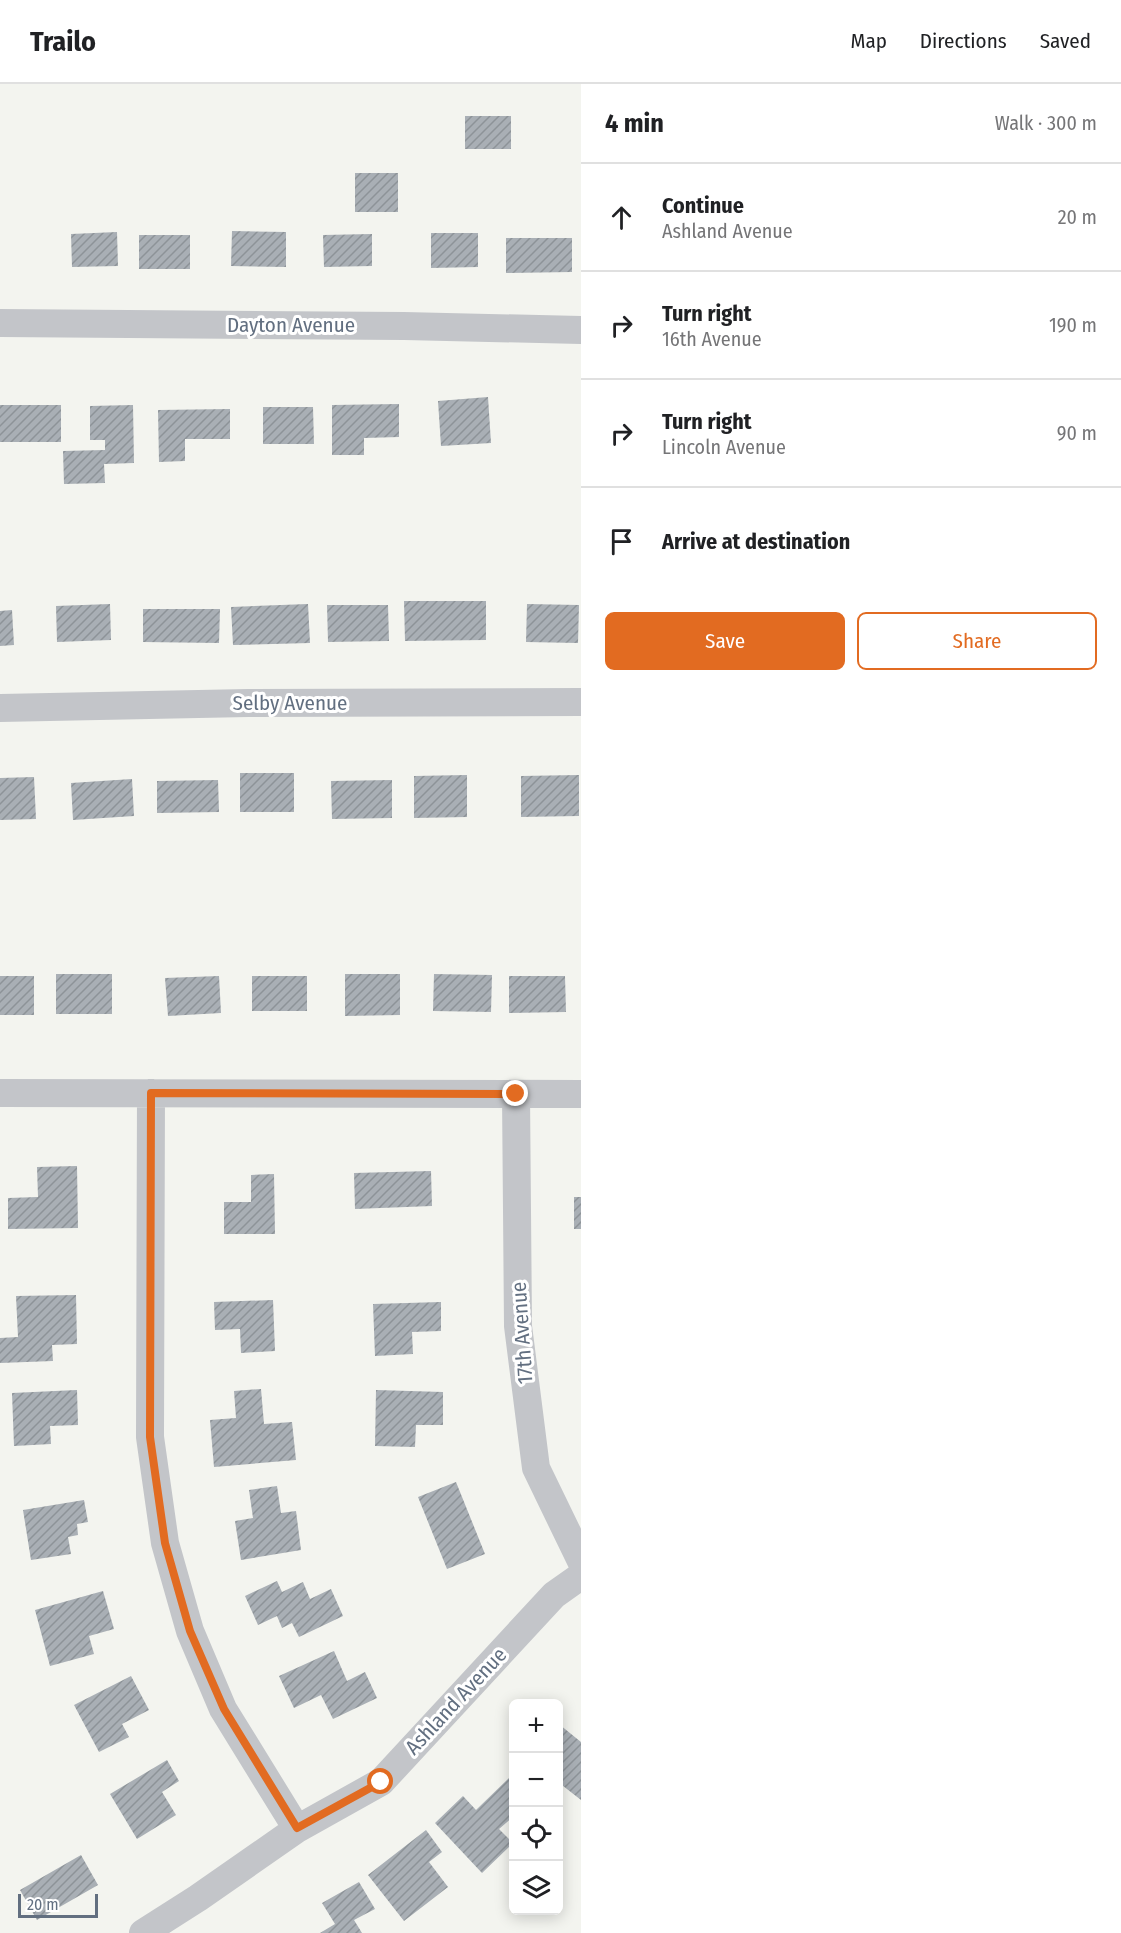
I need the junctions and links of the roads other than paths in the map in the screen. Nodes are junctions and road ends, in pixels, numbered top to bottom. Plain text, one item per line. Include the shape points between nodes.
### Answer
1 (0, 323) edge
2 (581, 330) edge
3 (581, 702) edge
4 (0, 708) edge
5 (0, 1093) edge
6 (151, 1093) junction
7 (516, 1094) junction
8 (581, 1094) edge
9 (581, 1561) edge
10 (581, 1576) edge
11 (297, 1828) junction
12 (143, 1933) edge

1 - 2 street, Dayton Avenue
3 - 4 street, Selby Avenue
5 - 6 street
6 - 7 street
6 - 11 street via 150,1437 165,1543 190,1631 224,1709
7 - 8 street
7 - 9 street, 17th Avenue via 518,1326 536,1468
10 - 11 street, Ashland Avenue via 554,1594 381,1782
11 - 12 street, Ashland Avenue

